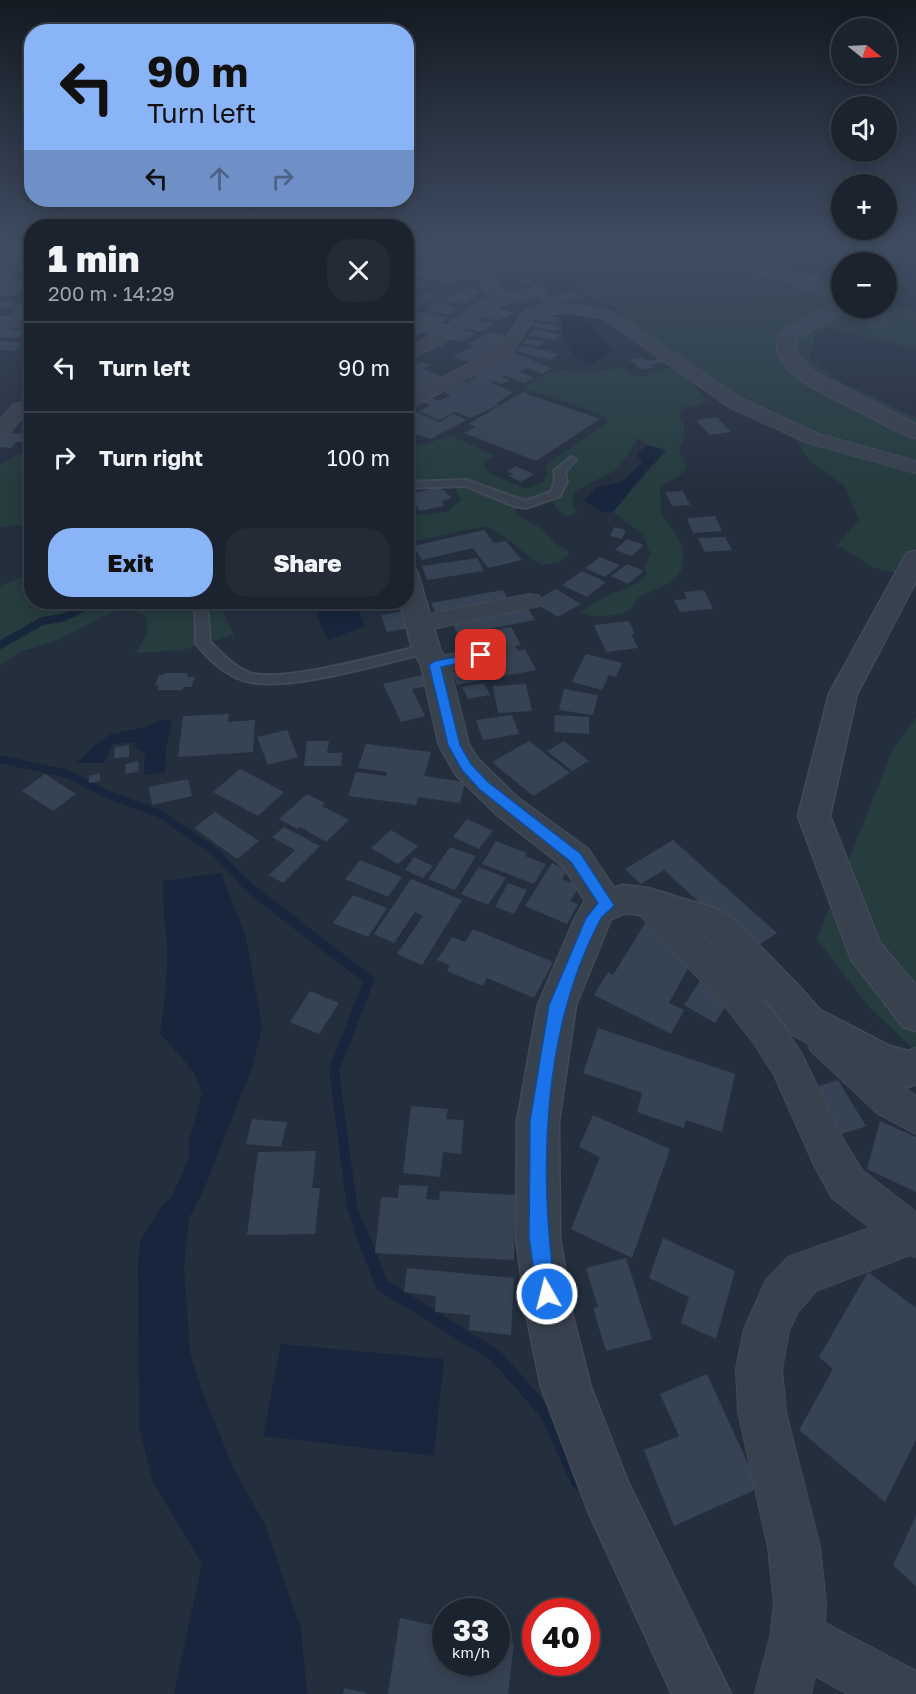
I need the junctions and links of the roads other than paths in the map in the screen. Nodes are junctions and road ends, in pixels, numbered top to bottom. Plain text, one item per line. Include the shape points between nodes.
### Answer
1 (423, 325) edge
2 (457, 325) edge
3 (523, 325) edge
4 (624, 325) edge
5 (807, 325) edge
6 (447, 332) junction
7 (414, 351) edge
8 (414, 400) edge
9 (24, 410) edge
10 (0, 432) edge
11 (916, 432) edge
12 (571, 460) dead end
13 (916, 467) edge
14 (414, 485) edge
15 (916, 558) edge
16 (414, 601) edge
17 (530, 601) dead end
18 (201, 609) edge
19 (427, 646) junction
20 (504, 651) dead end
21 (648, 902) junction
22 (606, 905) junction
23 (916, 1015) edge
24 (806, 1022) junction
25 (916, 1066) edge
26 (916, 1116) edge
27 (913, 1235) edge
28 (798, 1637) junction
29 (702, 1694) edge
30 (783, 1694) edge
31 (902, 1694) edge

1 - 6 street
2 - 6 street
3 - 8 street via 504,353
4 - 13 street via 736,403 812,438
5 - 11 street via 788,336 784,343 793,363 807,376
6 - 7 street
9 - 10 street via 19,410
12 - 14 lane via 559,471 561,481 556,494 526,505 466,483
15 - 23 street via 843,694 814,816 864,949
16 - 19 street
17 - 19 street
18 - 19 lane via 203,643 232,669 265,680 301,677
19 - 20 street
19 - 22 street via 454,745 466,767 499,799 576,858
21 - 22 street via 623,899
21 - 24 street via 718,927
21 - 27 street via 740,998 766,1031 789,1064 847,1184
22 - 29 street via 593,918 557,1005 538,1121 538,1237 549,1313 566,1387 607,1495
24 - 25 street via 882,1062 908,1069
24 - 26 street via 877,1093
27 - 28 street via 803,1272 782,1296 767,1329 759,1369 762,1412 794,1547 800,1603
28 - 30 street
28 - 31 street

